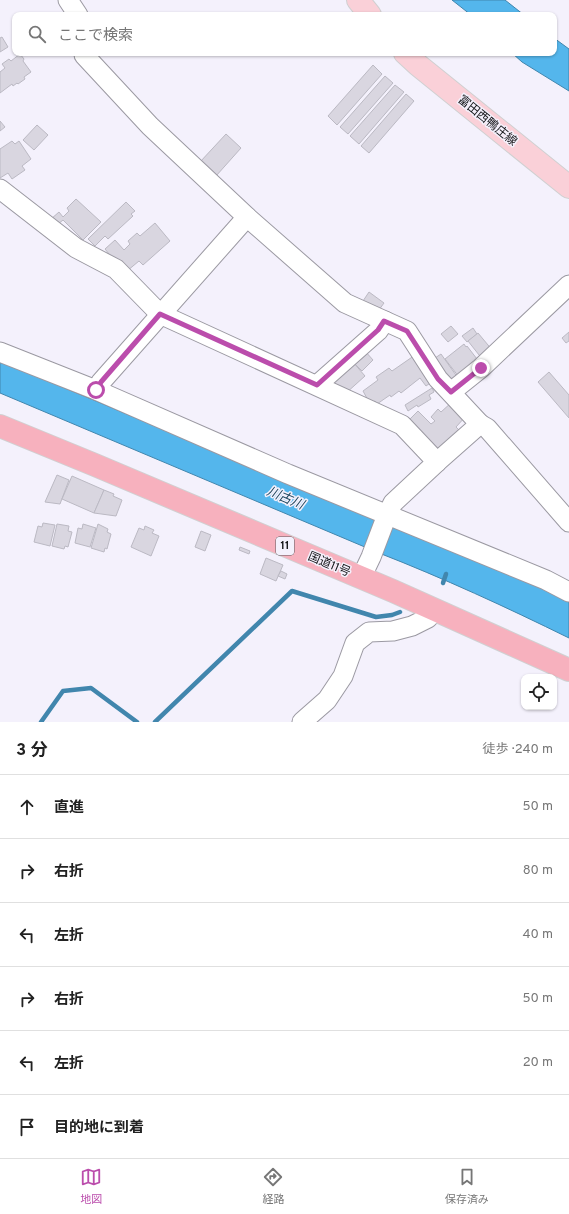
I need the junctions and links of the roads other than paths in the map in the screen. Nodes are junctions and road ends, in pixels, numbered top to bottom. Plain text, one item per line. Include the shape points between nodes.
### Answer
1 (68, 0) edge
2 (358, 0) edge
3 (76, 12) edge
4 (368, 12) edge
5 (85, 56) edge
6 (409, 56) edge
7 (569, 187) edge
8 (0, 189) edge
9 (247, 217) junction
10 (569, 285) edge
11 (160, 314) junction
12 (384, 321) junction
13 (0, 352) edge
14 (317, 385) junction
15 (96, 390) junction
16 (451, 392) junction
17 (480, 424) junction
18 (0, 426) edge
19 (437, 462) junction
20 (386, 517) junction
21 (569, 522) edge
22 (361, 578) junction
23 (569, 592) edge
24 (434, 610) junction
25 (569, 670) edge
26 (302, 722) edge

1 - 3 street
2 - 4 main road
5 - 9 street via 150,126
6 - 7 main road, 富田西鴨庄線
8 - 11 street via 76,248 116,269
9 - 11 street
9 - 12 street via 345,303
10 - 16 street via 481,368
11 - 14 street
11 - 15 street
12 - 14 street via 378,330
12 - 16 street via 407,331 438,379
13 - 15 street
14 - 19 street via 402,425
15 - 20 street
16 - 17 street
17 - 19 street
17 - 21 street via 487,428
18 - 22 highway, 国道11号 / 11
19 - 20 street via 393,504
20 - 22 street
20 - 23 street via 546,580
22 - 24 highway, 国道11号 / 11
24 - 25 highway, 国道11号 / 11
24 - 26 street via 428,618 412,626 394,631 369,632 355,643 343,676 327,700

